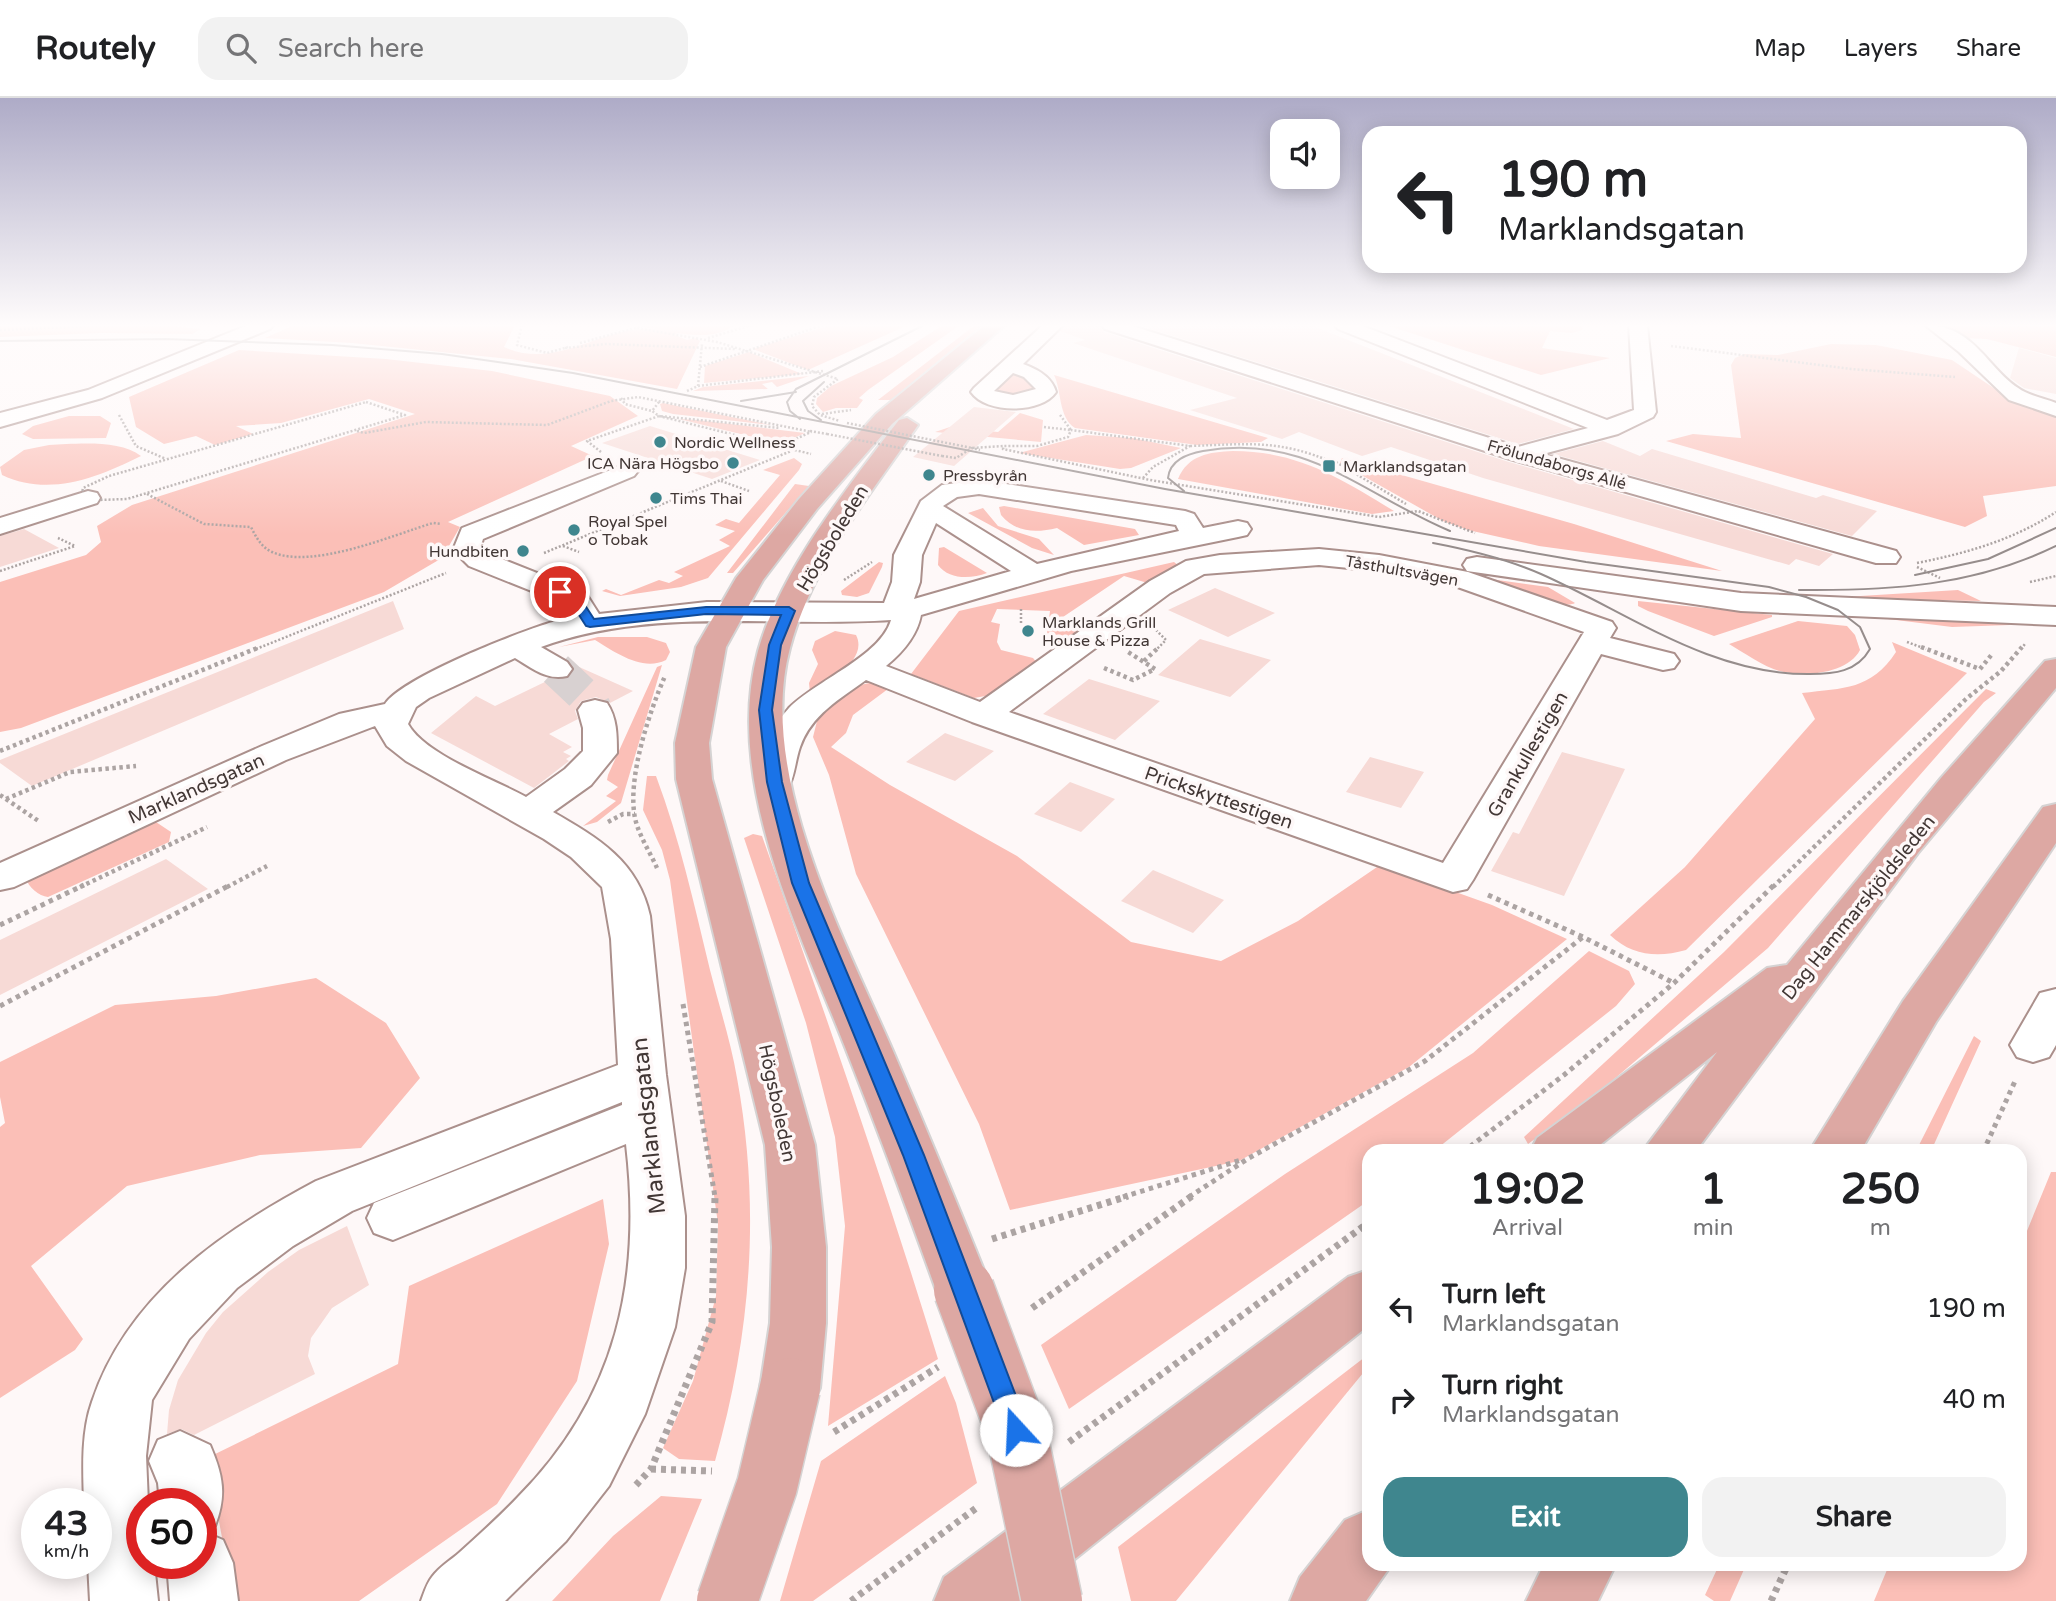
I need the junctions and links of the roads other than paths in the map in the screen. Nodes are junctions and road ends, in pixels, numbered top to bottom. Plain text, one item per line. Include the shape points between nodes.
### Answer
1 (91, 395) edge
2 (914, 395) edge
3 (935, 395) edge
4 (1332, 395) edge
5 (1525, 395) edge
6 (1644, 395) edge
7 (2015, 395) edge
8 (2056, 410) edge
9 (0, 420) edge
10 (1607, 427) junction
11 (1518, 454) junction
12 (626, 471) road end
13 (88, 498) dead end
14 (930, 509) junction
15 (0, 526) edge
16 (1319, 539) junction
17 (1186, 540) junction
18 (1886, 556) dead end
19 (907, 569) junction
20 (1035, 574) junction
21 (976, 589) junction
22 (2056, 596) edge
23 (730, 610) junction
24 (1908, 610) junction
25 (789, 611) junction
26 (902, 611) junction
27 (590, 623) junction
28 (2045, 625) edge
29 (1596, 636) junction
30 (516, 646) junction
31 (1663, 661) dead end
32 (863, 668) junction
33 (2056, 668) edge
34 (556, 669) tunnel mouth
35 (397, 710) junction
36 (595, 710) tunnel mouth
37 (984, 715) junction
38 (774, 782) junction
39 (525, 814) junction
40 (2056, 815) edge
41 (0, 878) edge
42 (1453, 880) joint
43 (1823, 947) junction
44 (2056, 1004) edge
45 (2033, 1045) road end
46 (644, 1095) junction
47 (1565, 1144) edge
48 (1673, 1144) edge
49 (1839, 1144) edge
50 (393, 1218) dead end
51 (1362, 1299) edge
52 (1362, 1551) edge
53 (1579, 1571) edge
54 (202, 1579) edge
55 (124, 1601) edge
56 (204, 1601) edge
57 (455, 1601) edge
58 (727, 1601) edge
59 (968, 1601) edge
60 (1052, 1601) edge
61 (1324, 1601) edge
62 (1560, 1601) edge

1 - 9 street
2 - 23 main road, Högsboleden via 851,455 758,567
3 - 25 main road, Högsboleden via 905,427 838,523
4 - 11 street, Frölundaborgs Allé
5 - 10 street
6 - 10 street via 1645,412
7 - 8 street
10 - 11 street via 1610,429 1603,433
11 - 18 street, Frölundaborgs Allé
12 - 27 street via 471,534 466,550 491,565 575,598
13 - 15 street
14 - 17 street via 1001,501 1143,526
14 - 19 street via 908,555
14 - 20 street
16 - 17 street via 1298,544
16 - 17 street via 1261,532
16 - 24 street via 1706,598
17 - 20 street, Marklandsgatan via 1076,571
17 - 29 street, Tåsthultsvägen via 1231,562 1319,557 1458,578
17 - 37 street via 1160,587
19 - 21 street via 953,588
19 - 26 street
20 - 21 street, Marklandsgatan
21 - 26 street, Marklandsgatan
22 - 24 street
23 - 25 street, Marklandsgatan
23 - 27 street, Marklandsgatan
23 - 58 main road, Högsboleden, bridge via 710,647 692,743 694,779 790,1145 799,1247 798,1323 790,1388 766,1486
24 - 28 street
25 - 26 street, Marklandsgatan
25 - 38 main road, Högsboleden via 775,645 766,700
26 - 32 street via 908,621 900,634
27 - 30 street, Marklandsgatan
29 - 31 street, Tåsthultsvägen
29 - 42 street, Grankullestigen
30 - 34 street
30 - 35 street, Marklandsgatan via 418,691
32 - 37 street, Prickskyttestigen
32 - 38 street via 799,718 779,751
33 - 43 main road, Dag Hammarskjöldsleden
35 - 39 street, Marklandsgatan via 391,724 399,739
35 - 41 street, Marklandsgatan via 351,721 274,753
36 - 39 street via 600,753 578,776
37 - 42 street, Prickskyttestigen
38 - 60 main road, Högsboleden, bridge via 800,883 914,1155 975,1266
39 - 46 street, Marklandsgatan via 603,861 622,886 629,913
40 - 49 main road via 1919,1012
43 - 47 main road
43 - 48 main road, Dag Hammarskjöldsleden
44 - 45 street
46 - 50 street
46 - 55 street via 334,1195 254,1245 176,1312 146,1351 120,1407 115,1468
46 - 57 street, Marklandsgatan via 657,1184 659,1243 647,1322 619,1407 578,1476
51 - 59 main road
52 - 61 main road
53 - 62 main road
54 - 56 street

